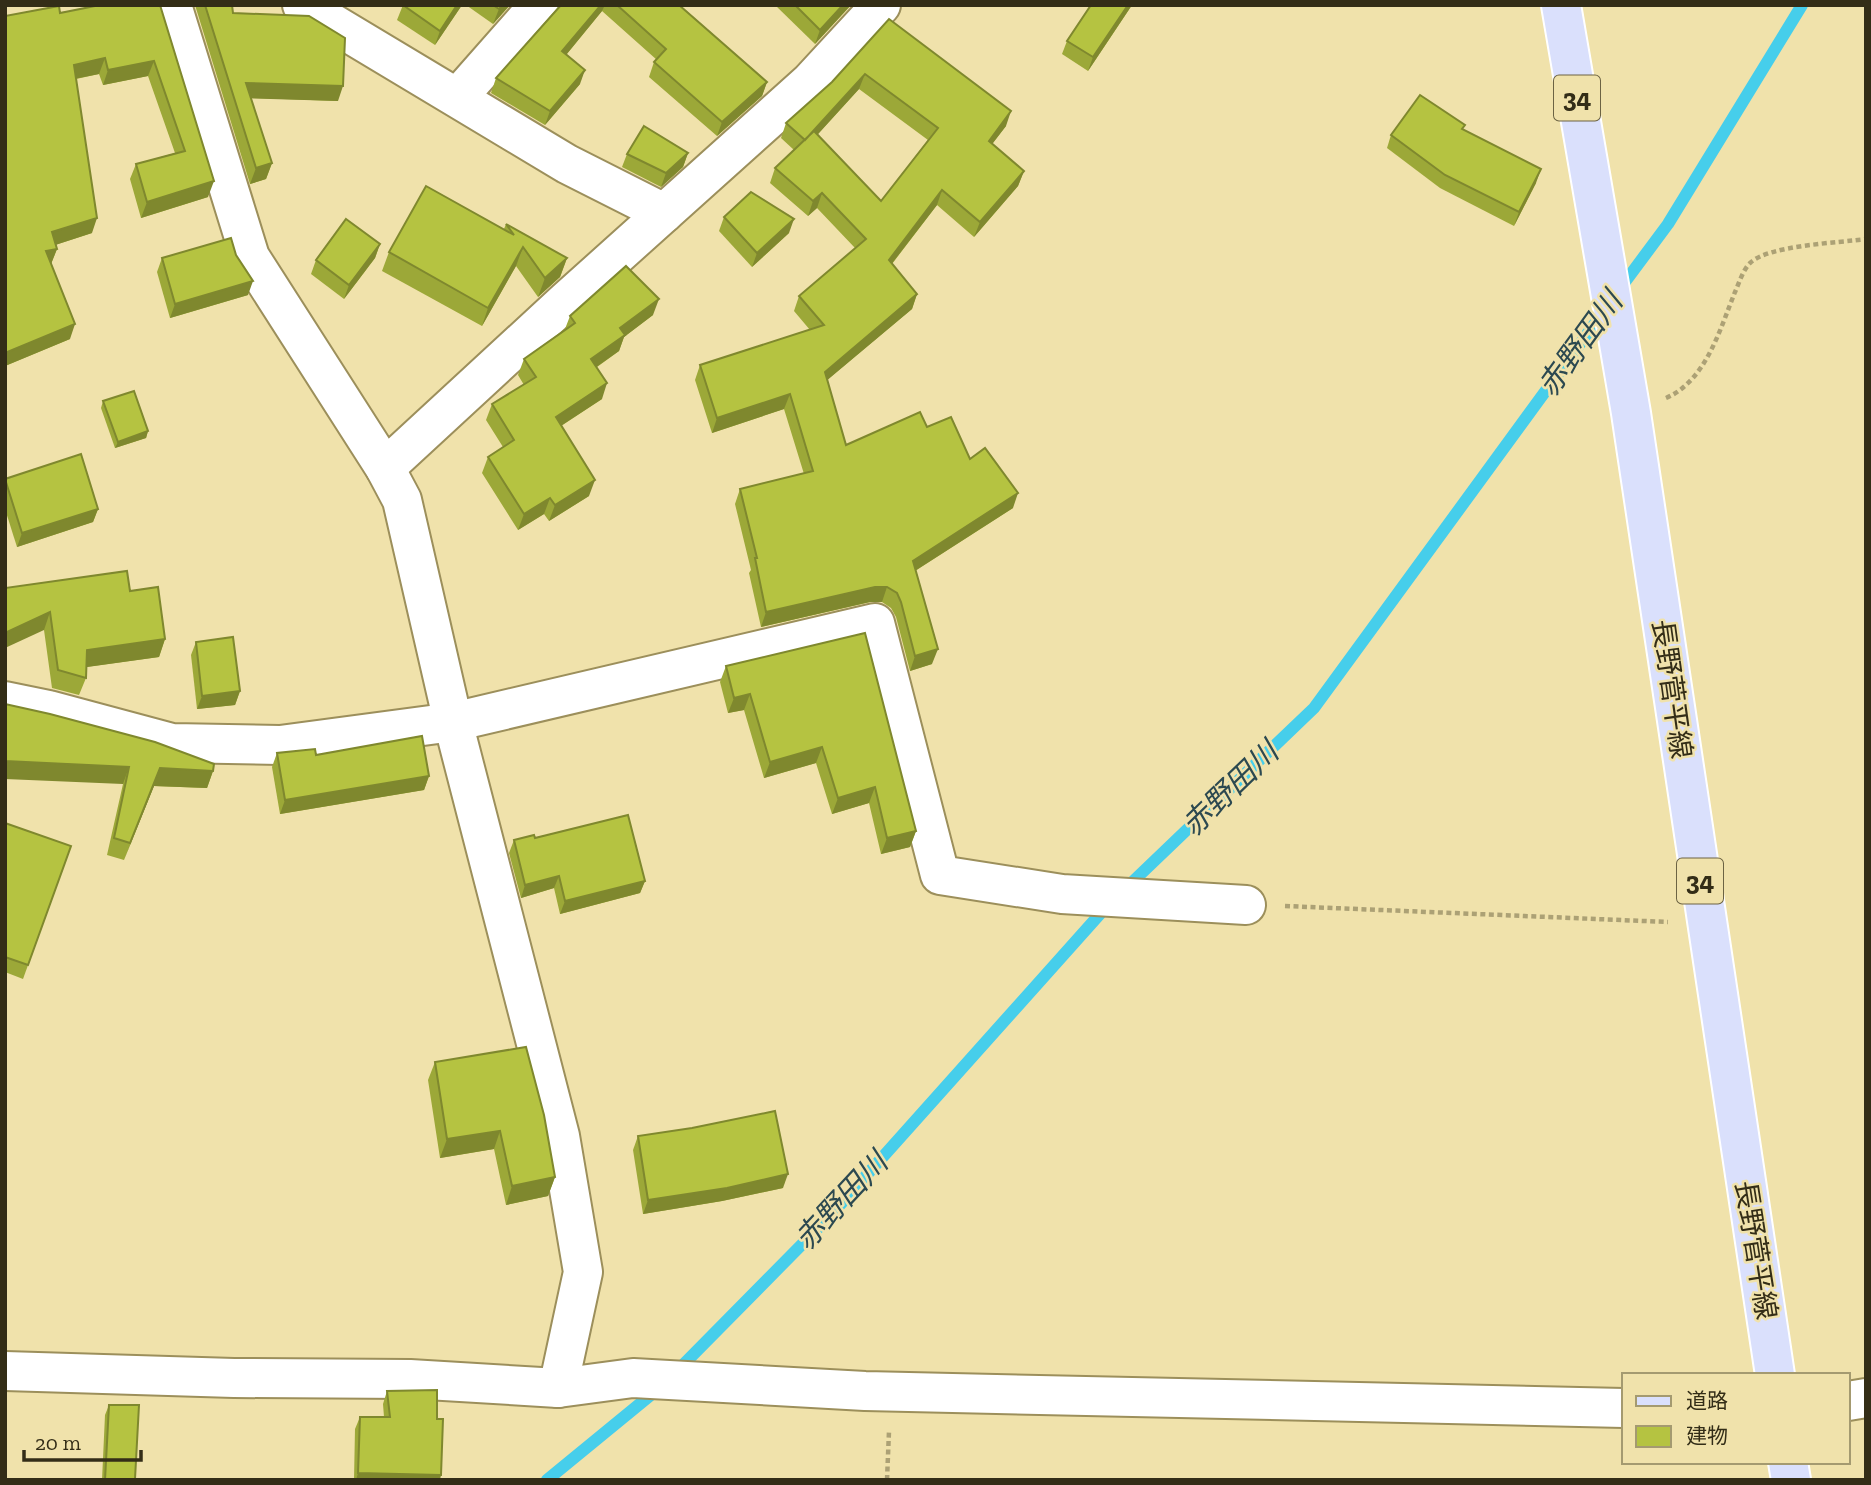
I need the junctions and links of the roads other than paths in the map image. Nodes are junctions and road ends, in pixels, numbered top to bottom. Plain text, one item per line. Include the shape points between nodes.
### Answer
1 (172, 5) edge
2 (302, 5) edge
3 (539, 5) edge
4 (881, 5) edge
5 (1561, 5) edge
6 (458, 97) junction
7 (664, 213) junction
8 (385, 468) junction
9 (5, 701) edge
10 (453, 722) junction
11 (1246, 905) road end
12 (5, 1371) edge
13 (1775, 1373) edge
14 (558, 1388) junction
15 (1622, 1408) edge

1 - 8 street via 250,257
2 - 6 street
3 - 6 street
4 - 7 street via 810,82
5 - 13 main road, 長野菅平線 / 34 via 1628,400
6 - 7 street via 567,164
7 - 8 street
8 - 10 street via 402,500
9 - 10 street via 172,743 280,745
10 - 11 street via 875,623 940,875 1062,894
10 - 14 street via 559,1136 583,1272
12 - 14 street via 410,1379
14 - 15 street via 633,1378 877,1391

